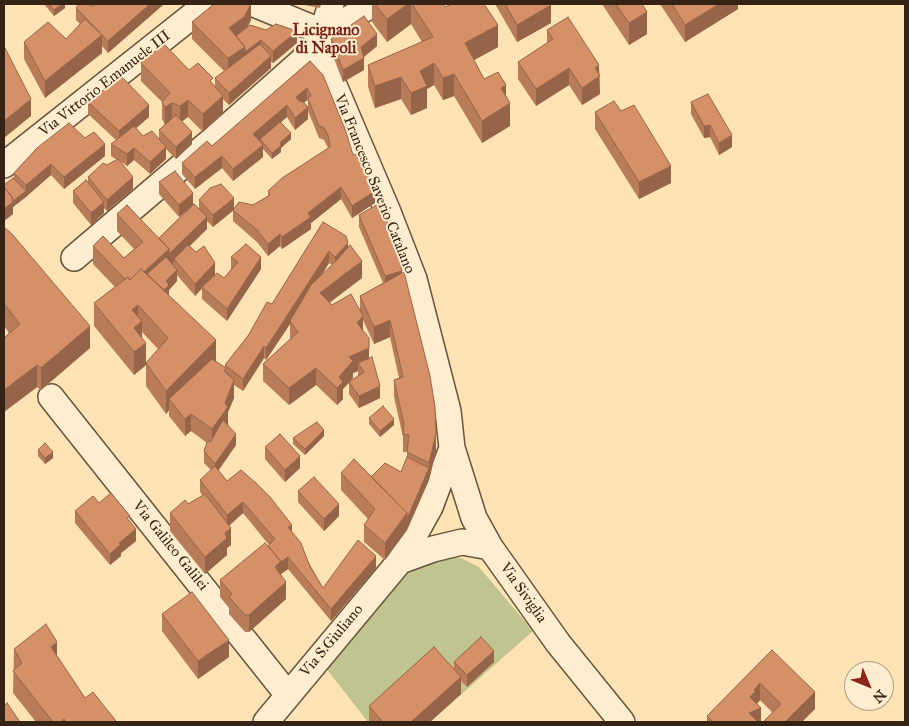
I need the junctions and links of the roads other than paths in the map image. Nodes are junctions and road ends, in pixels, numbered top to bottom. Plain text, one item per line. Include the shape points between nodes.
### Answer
1 (207, 4) edge
2 (254, 4) edge
3 (331, 4) edge
4 (372, 4) edge
5 (321, 37) junction
6 (4, 164) edge
7 (74, 258) dead end
8 (51, 398) dead end
9 (452, 448) junction
10 (490, 547) junction
11 (400, 561) junction
12 (288, 695) junction
13 (266, 722) edge
14 (622, 722) edge

1 - 6 street, Via Vittorio Emanuele III
2 - 5 street via 315,29
3 - 5 street
4 - 5 street
5 - 7 street via 296,67
5 - 9 street, Via Francesco Saverio Catalano via 324,62 414,279 448,411
8 - 12 street, Via Galileo Galilei
9 - 10 street, Via Siviglia via 474,518
9 - 11 street, Via S.Giuliano via 430,507
10 - 11 street via 462,542
10 - 14 street, Via Siviglia via 558,643
11 - 12 street, Via S.Giuliano
12 - 13 street, Via S.Giuliano

